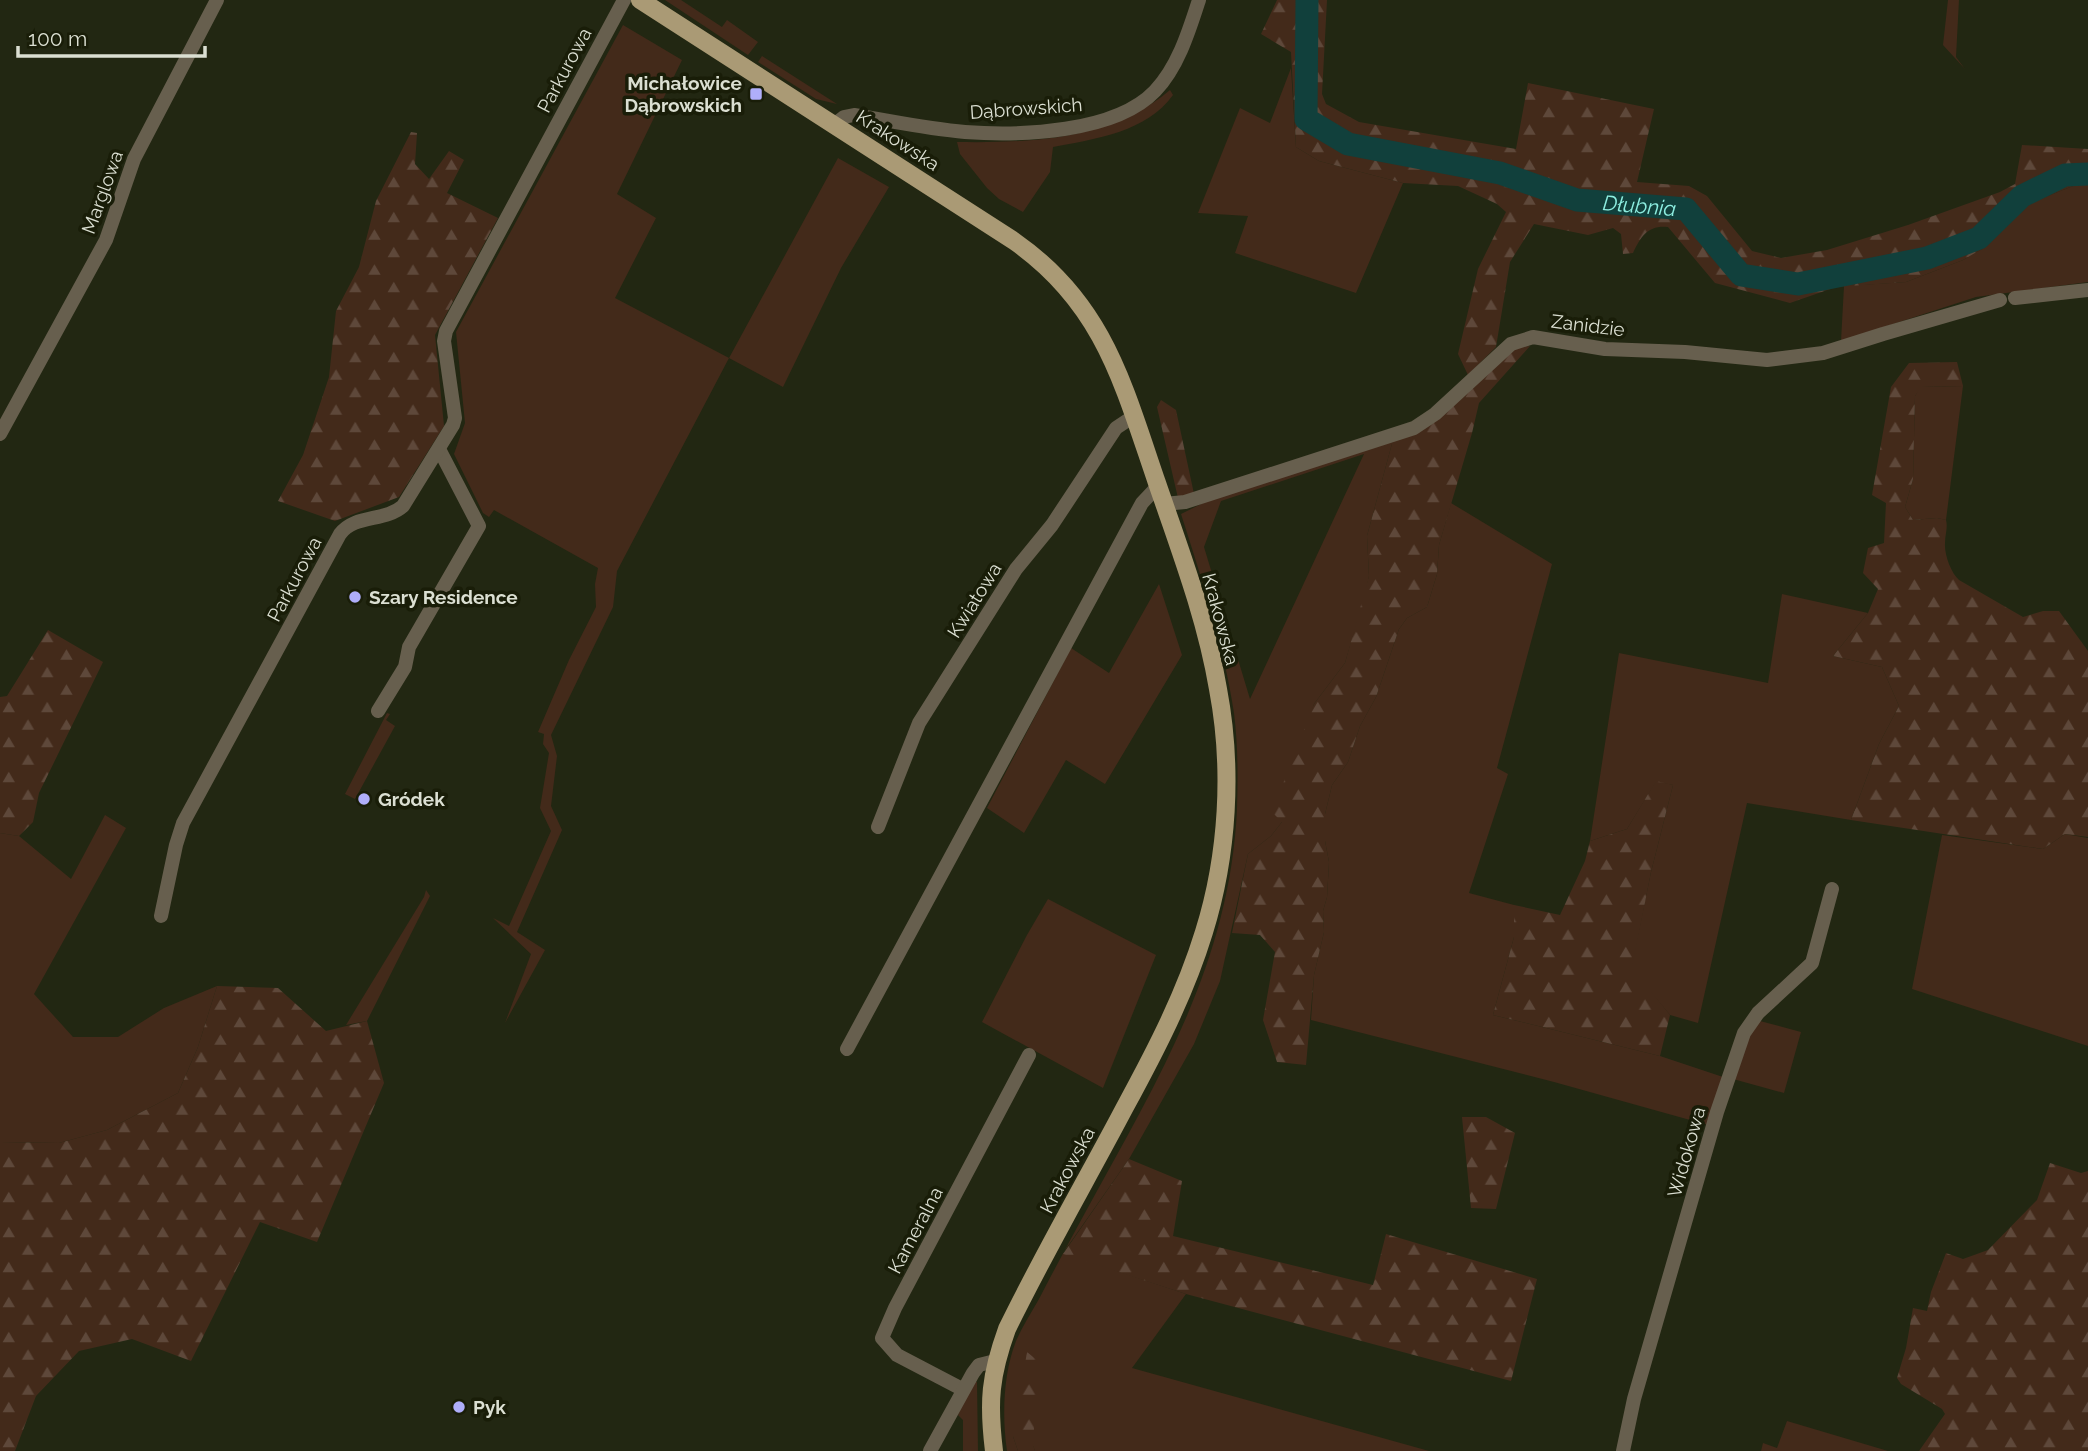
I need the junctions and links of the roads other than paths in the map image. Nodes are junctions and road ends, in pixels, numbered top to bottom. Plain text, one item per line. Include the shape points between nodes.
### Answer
1 (217, 0) edge
2 (624, 0) edge
3 (640, 0) edge
4 (1199, 0) edge
5 (835, 124) junction
6 (2088, 290) edge
7 (2015, 298) dead end
8 (2000, 300) dead end
9 (1134, 416) junction
10 (0, 434) edge
11 (439, 450) junction
12 (1158, 486) junction
13 (1164, 504) junction
14 (378, 711) dead end
15 (878, 827) dead end
16 (1832, 890) dead end
17 (161, 916) dead end
18 (847, 1049) dead end
19 (1029, 1055) dead end
20 (995, 1361) junction
21 (962, 1389) junction
22 (930, 1451) edge
23 (994, 1451) edge
24 (1623, 1451) edge

1 - 10 street, Marglowa via 135,157 106,240
2 - 11 street, Parkurowa via 446,331 455,418
3 - 5 main road, Krakowska
4 - 5 street, Dąbrowskich via 1170,72 1154,93 1130,110 1094,123 1047,130 965,132 854,115
5 - 9 main road, Krakowska via 1014,241 1053,272 1082,305 1103,340
6 - 7 street
8 - 13 street, Zanidzie via 1823,353 1767,360 1605,349 1533,337 1511,344 1414,428 1185,502
9 - 12 main road, Krakowska
9 - 15 street, Kwiatowa via 1116,428 1052,525 1016,569 919,723
11 - 14 street via 479,526
11 - 17 street, Parkurowa via 398,510 352,523 340,534 183,823
12 - 13 main road, Krakowska
12 - 18 street via 1142,503
13 - 20 main road, Krakowska via 1203,621 1219,690 1226,809 1216,883 1205,930 1170,1021 1024,1294
16 - 24 street, Widokowa via 1812,963 1758,1013 1745,1033 1710,1138
19 - 21 street, Kameralna via 882,1338 897,1355
20 - 21 street via 979,1365
20 - 23 main road, Krakowska via 989,1415
21 - 22 street

